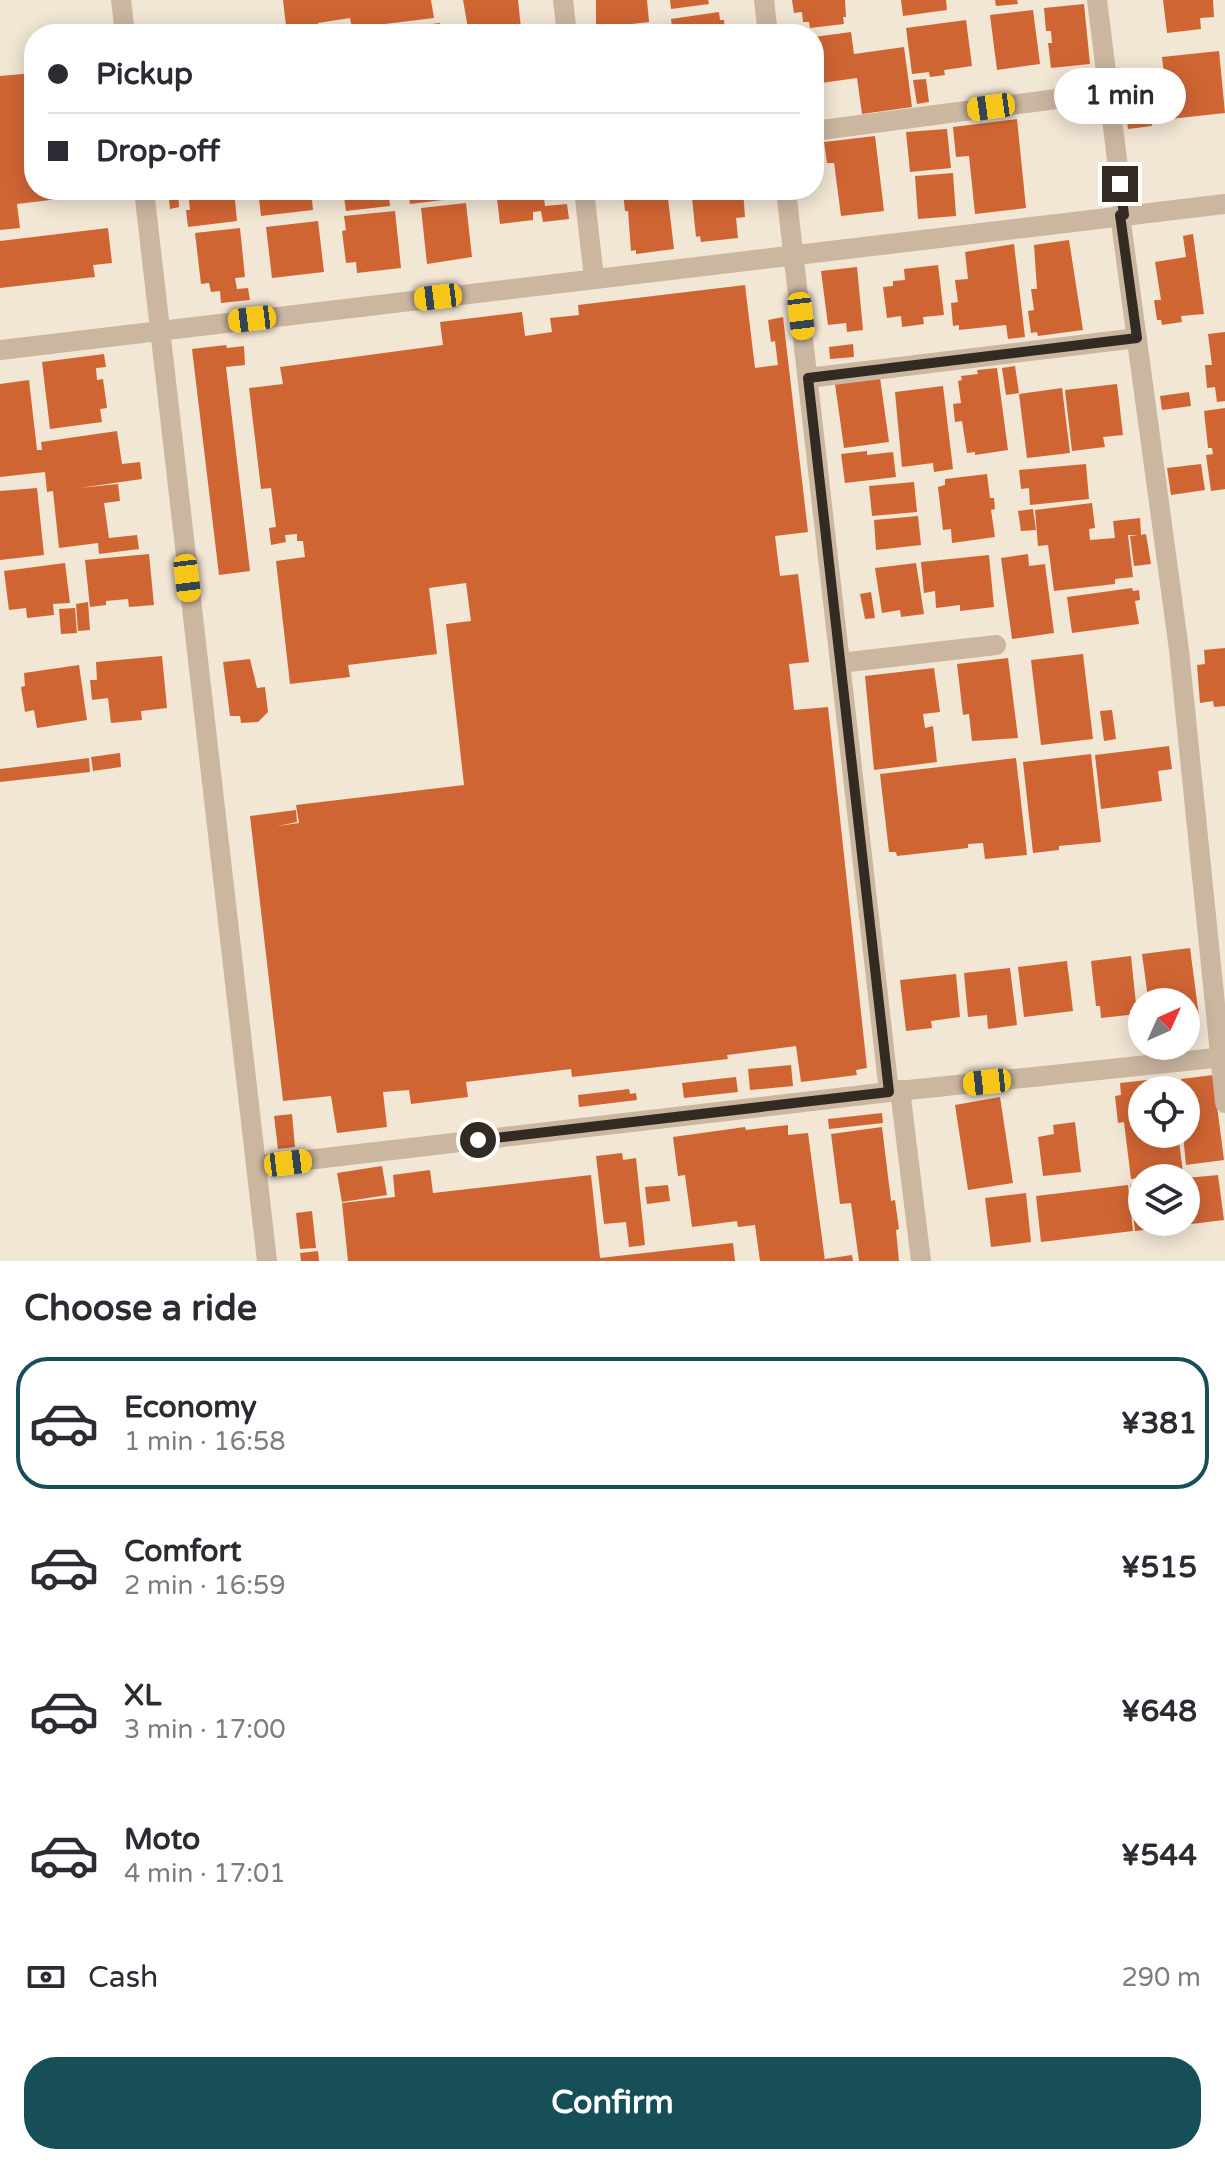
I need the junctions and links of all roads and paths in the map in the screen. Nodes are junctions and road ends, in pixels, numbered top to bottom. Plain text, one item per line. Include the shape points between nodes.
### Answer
1 (121, 0) edge
2 (563, 0) edge
3 (764, 0) edge
4 (1097, 0) edge
5 (124, 24) edge
6 (566, 24) edge
7 (767, 24) edge
8 (1109, 92) junction
9 (824, 130) edge
10 (145, 200) edge
11 (585, 200) edge
12 (787, 200) edge
13 (1225, 204) edge
14 (1122, 215) junction
15 (793, 254) junction
16 (594, 278) junction
17 (158, 330) junction
18 (1137, 338) junction
19 (0, 350) edge
20 (808, 378) junction
21 (996, 645) dead end
22 (840, 663) junction
23 (1222, 1058) edge
24 (894, 1091) junction
25 (1225, 1103) edge
26 (256, 1166) junction
27 (267, 1261) edge
28 (921, 1261) edge

1 - 5 street
2 - 6 street
3 - 7 street
4 - 8 street
8 - 9 street
8 - 14 street
10 - 17 street
11 - 16 street
12 - 15 street
13 - 14 street
14 - 15 street
14 - 18 street
15 - 16 street
15 - 20 street
16 - 17 street
17 - 19 street
17 - 26 street
18 - 20 street
18 - 23 street via 1179,650
20 - 22 street
21 - 22 street
22 - 24 street
23 - 24 street
23 - 25 street
24 - 26 street
24 - 28 street
26 - 27 street

